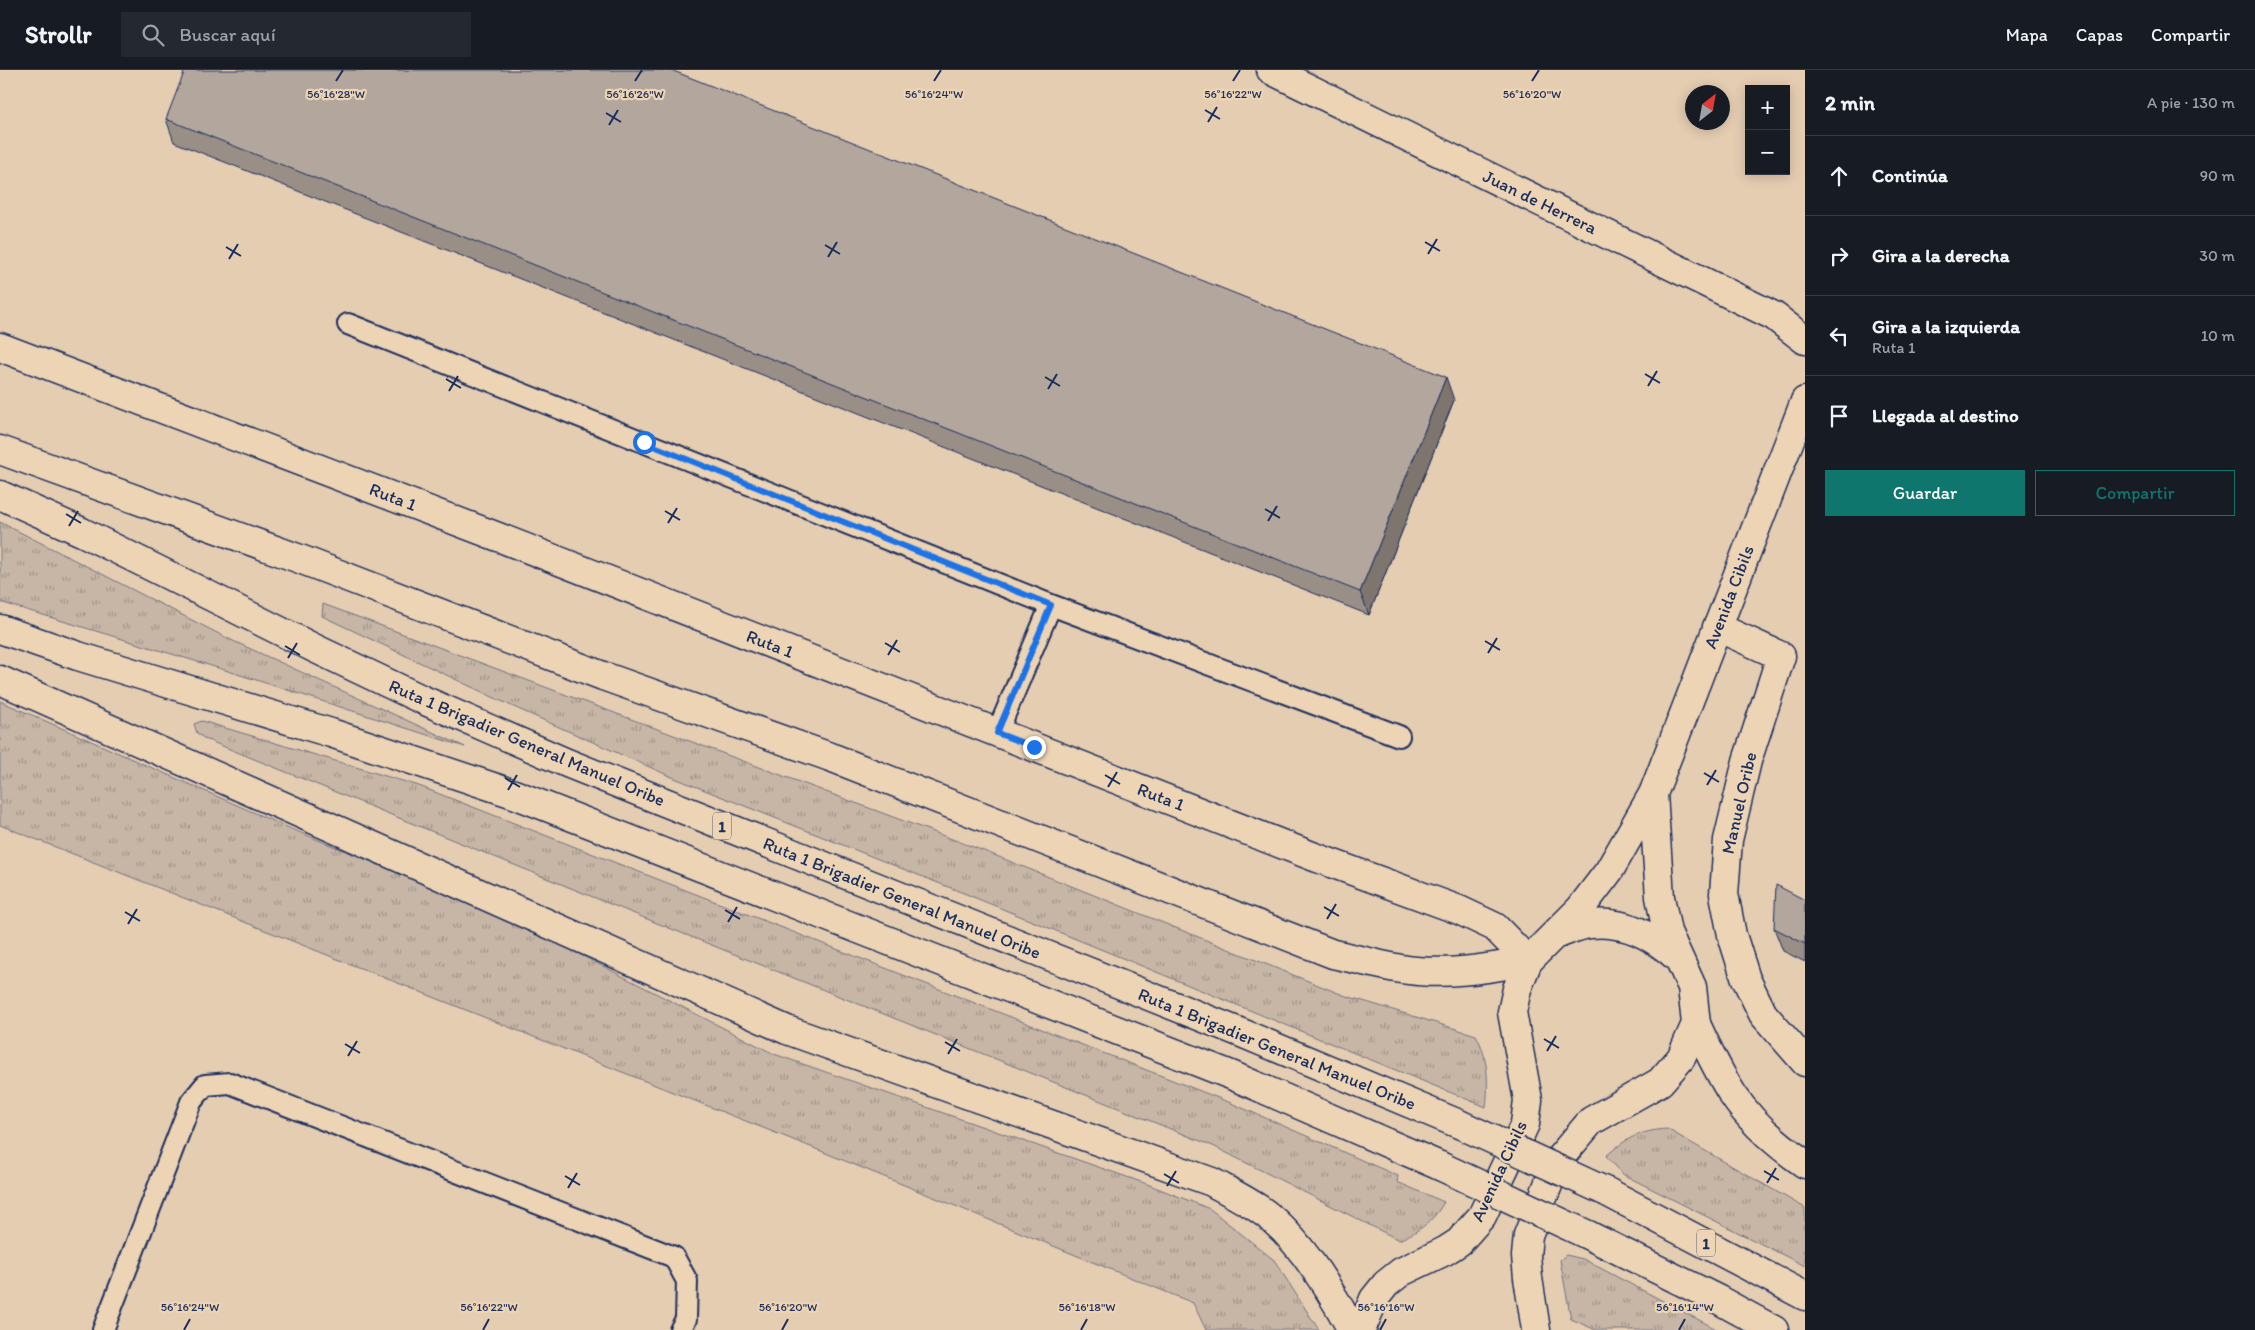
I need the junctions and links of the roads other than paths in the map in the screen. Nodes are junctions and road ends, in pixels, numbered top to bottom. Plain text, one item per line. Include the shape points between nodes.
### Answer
1 (1271, 70) edge
2 (348, 324) dead end
3 (1805, 340) edge
4 (0, 347) edge
5 (1805, 401) edge
6 (0, 450) edge
7 (0, 495) edge
8 (1051, 605) junction
9 (1718, 628) junction
10 (0, 629) edge
11 (0, 680) edge
12 (997, 733) junction
13 (1399, 736) dead end
14 (1654, 794) junction
15 (1556, 934) junction
16 (1680, 960) junction
17 (1528, 961) junction
18 (1696, 1024) junction
19 (1805, 1062) edge
20 (1805, 1164) edge
21 (1805, 1296) edge
22 (103, 1330) edge
23 (680, 1330) edge
24 (1352, 1330) edge
25 (1361, 1330) edge
26 (1536, 1330) edge
27 (1774, 1330) edge

1 - 3 main road, Juan de Herrera via 1774,316
2 - 8 lane
4 - 12 main road, Ruta 1 via 493,535
5 - 9 main road, Avenida Cibils
6 - 17 main road via 300,559 603,676 842,761 1333,954 1403,970 1479,970
7 - 21 main road, Ruta 1 Brigadier General Manuel Oribe / 1, bridge via 421,699 567,763 1244,1034 1459,1124 1607,1192
8 - 12 lane
8 - 13 lane
9 - 14 main road, Avenida Cibils
9 - 19 main road, Manuel Oribe via 1781,656 1747,761 1728,840 1724,894 1732,935 1758,1005
10 - 27 main road, bridge via 331,732 514,794 1231,1075 1588,1235
11 - 24 main road via 787,1030 1212,1182 1260,1209 1290,1238 1333,1295
12 - 17 main road, Ruta 1 via 1459,910 1495,928
14 - 15 main road, Avenida Cibils via 1609,871
14 - 16 main road, Avenida Cibils via 1660,897 1667,932
15 - 16 main road via 1589,924 1616,924 1658,941
15 - 17 main road, Avenida Cibils
16 - 18 main road, Avenida Cibils via 1692,987
17 - 25 main road, Avenida Cibils via 1512,1012 1528,1100 1525,1124 1482,1216 1459,1242 1401,1272 1386,1284 1374,1299
18 - 20 main road via 1734,1096 1760,1126
18 - 26 main road, Avenida Cibils via 1681,1058 1660,1082 1591,1121 1558,1160 1528,1235 1526,1256
22 - 23 lane via 191,1102 206,1085 230,1083 674,1257 687,1281 686,1320

